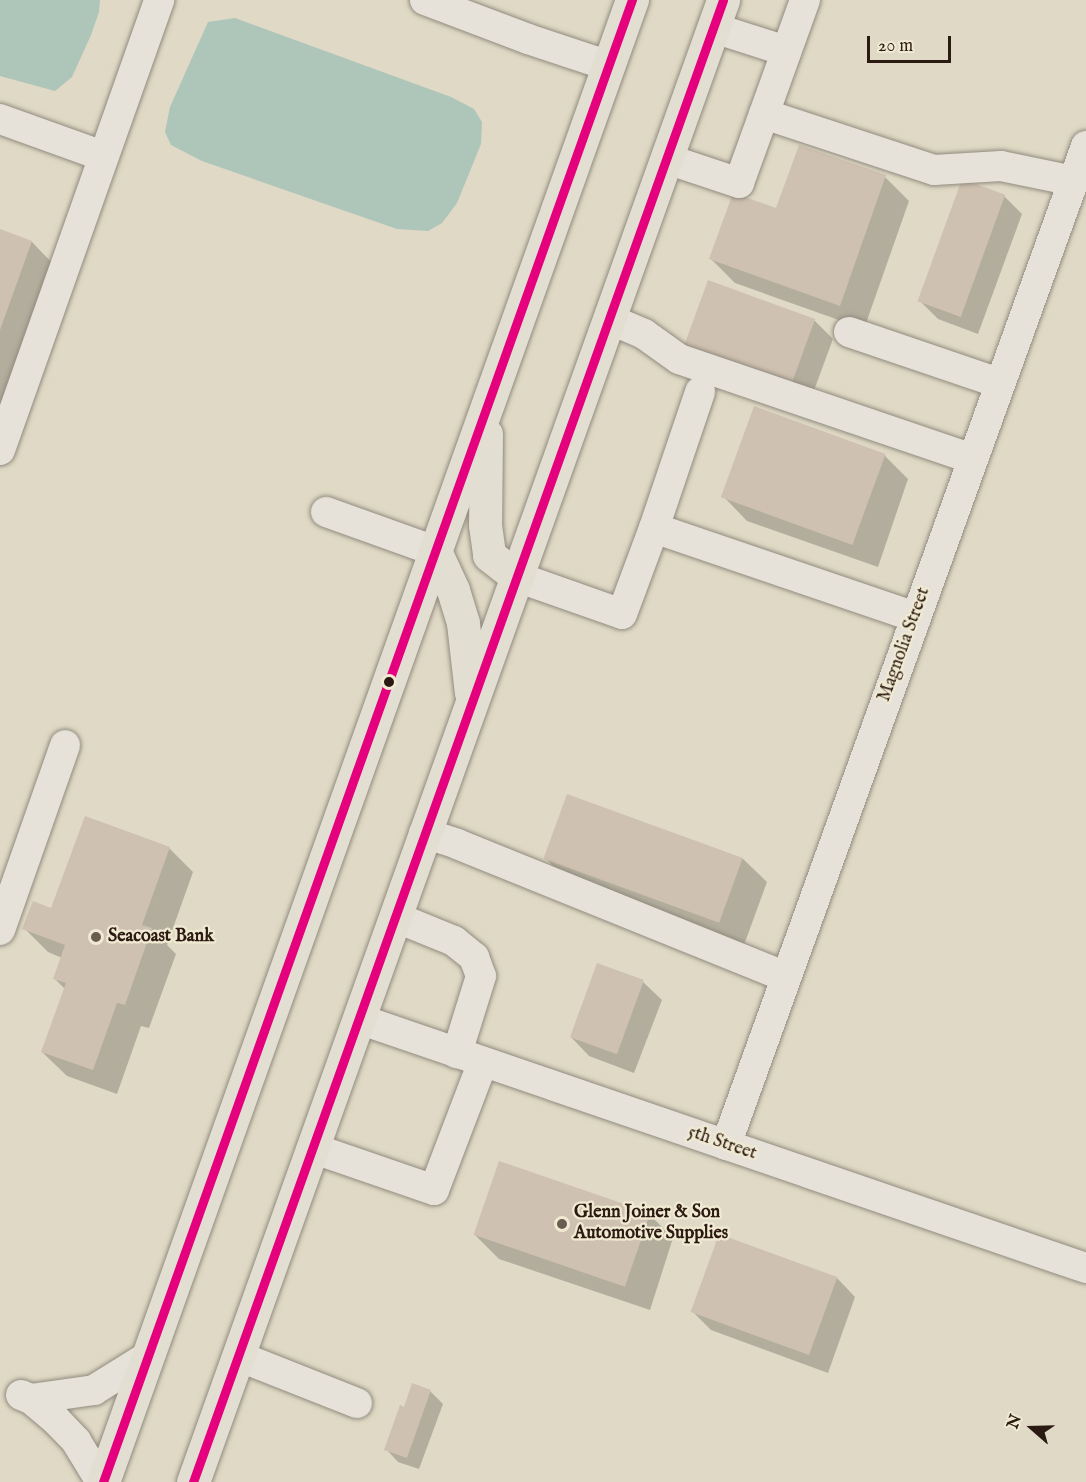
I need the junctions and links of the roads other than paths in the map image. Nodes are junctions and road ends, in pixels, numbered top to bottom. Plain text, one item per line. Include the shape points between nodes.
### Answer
1 (159, 0) edge
2 (425, 0) edge
3 (632, 0) edge
4 (805, 0) edge
5 (718, 14) edge
6 (786, 51) junction
7 (609, 66) junction
8 (764, 114) junction
9 (0, 119) edge
10 (1086, 146) edge
11 (103, 156) junction
12 (667, 159) junction
13 (1074, 181) junction
14 (609, 319) junction
15 (849, 332) dead end
16 (999, 383) junction
17 (700, 392) dead end
18 (487, 408) junction
19 (0, 450) edge
20 (972, 459) junction
21 (326, 512) dead end
22 (654, 528) junction
23 (435, 551) junction
24 (517, 577) junction
25 (915, 617) junction
26 (471, 701) junction
27 (65, 745) dead end
28 (424, 833) junction
29 (395, 917) junction
30 (0, 930) edge
31 (786, 977) junction
32 (359, 1019) junction
33 (470, 1057) junction
34 (726, 1145) junction
35 (312, 1148) junction
36 (1086, 1268) edge
37 (238, 1356) junction
38 (147, 1357) junction
39 (357, 1403) dead end
40 (102, 1482) edge
41 (193, 1482) edge

1 - 11 street
2 - 7 street
3 - 7 highway
4 - 6 street
5 - 6 street
5 - 12 highway
6 - 8 street
7 - 18 highway
8 - 12 street via 740,183
8 - 13 street via 934,170 1001,166
9 - 11 street
10 - 13 street, Magnolia Street
11 - 19 street
12 - 14 highway
13 - 16 street, Magnolia Street
14 - 20 street via 644,334 679,359
14 - 24 highway
15 - 16 street
16 - 20 street, Magnolia Street
17 - 22 street
18 - 23 highway
18 - 24 highway via 485,525 489,555
20 - 25 street, Magnolia Street
21 - 23 street
22 - 24 street via 622,614
22 - 25 street
23 - 26 highway via 463,623
23 - 38 highway
24 - 26 highway
25 - 31 street, Magnolia Street
26 - 28 highway
27 - 30 street
28 - 29 highway
28 - 31 street
29 - 32 highway
29 - 33 street via 454,940 474,957 481,976
31 - 34 street, Magnolia Street
32 - 33 street, 5th Street
32 - 35 highway
33 - 34 street, 5th Street
33 - 35 street via 434,1190
34 - 36 street, 5th Street
35 - 37 highway
37 - 39 street
37 - 41 highway
38 - 40 highway
38 - 40 street via 94,1390 24,1396 76,1441

